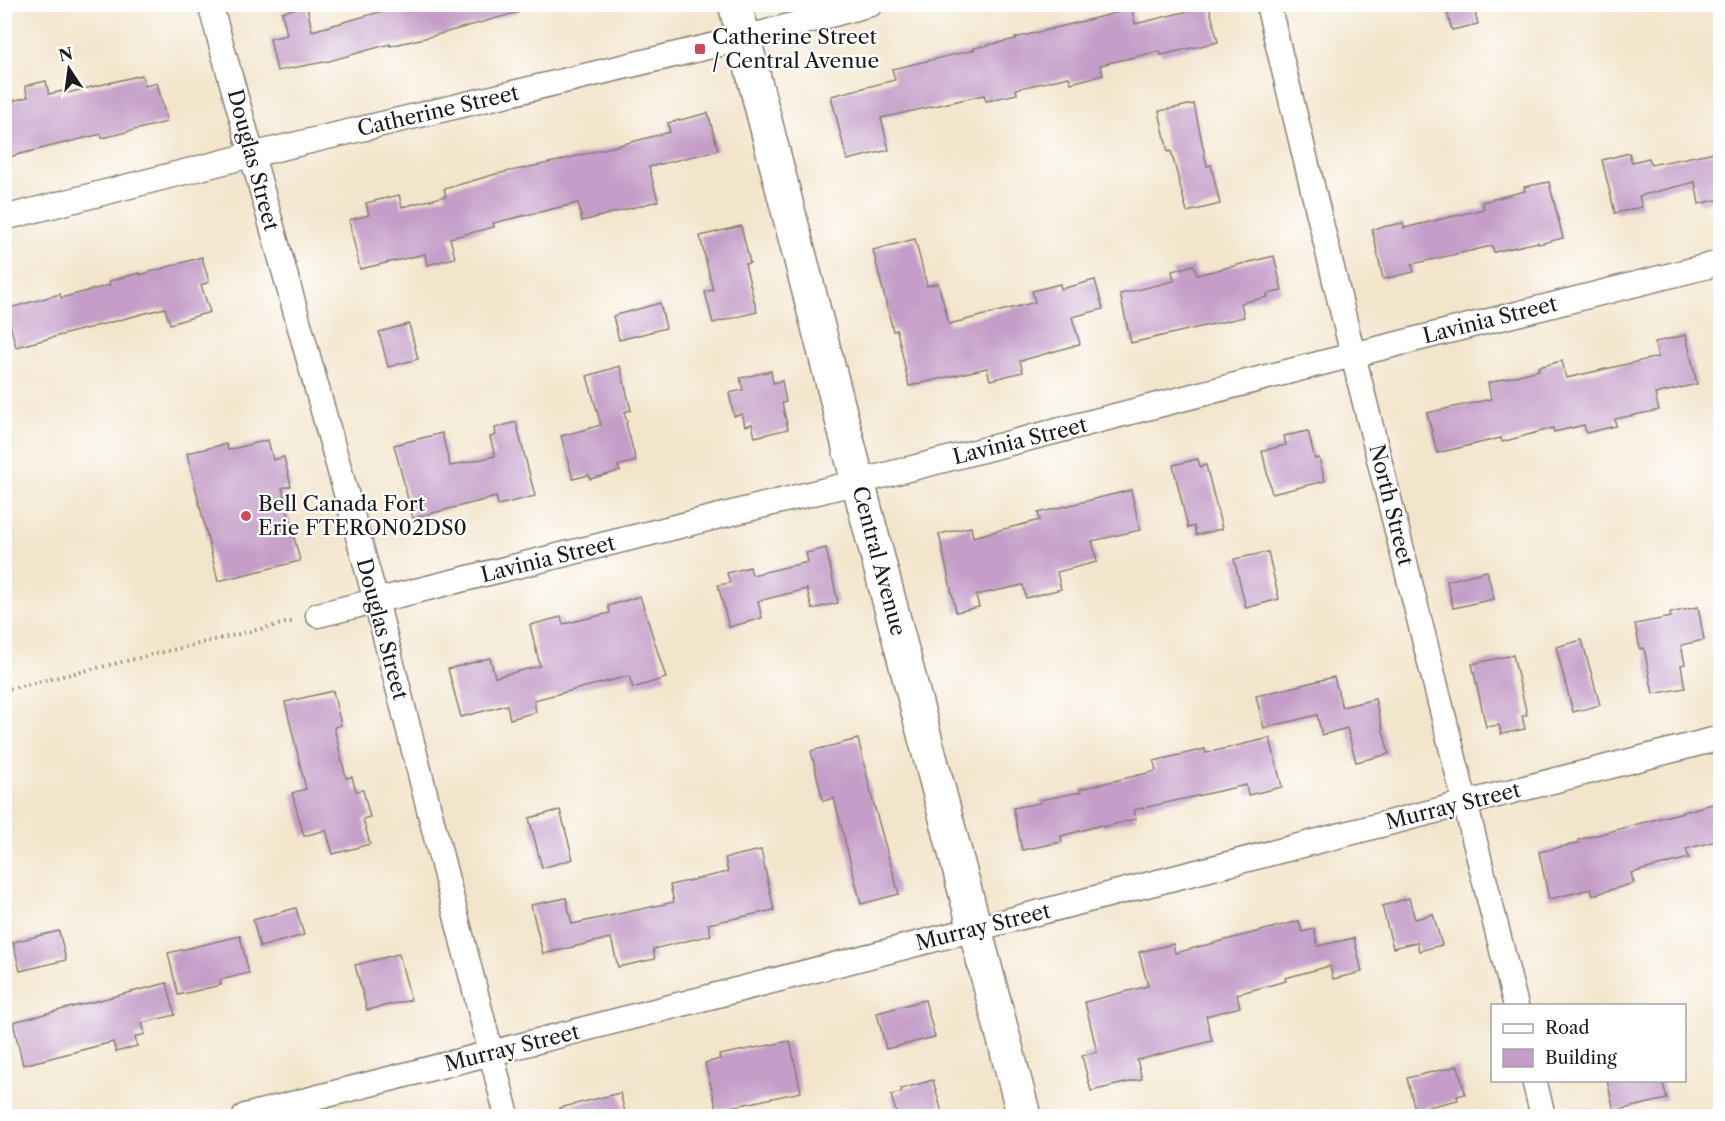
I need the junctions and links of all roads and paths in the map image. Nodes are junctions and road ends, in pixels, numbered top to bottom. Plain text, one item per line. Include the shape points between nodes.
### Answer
1 (210, 4) edge
2 (735, 4) edge
3 (872, 4) edge
4 (1268, 4) edge
5 (745, 38) junction
6 (251, 155) junction
7 (4, 218) edge
8 (1720, 263) edge
9 (1353, 355) junction
10 (858, 483) junction
11 (376, 601) junction
12 (318, 615) joint
13 (4, 690) edge
14 (1720, 738) edge
15 (1466, 803) junction
16 (975, 929) junction
17 (1516, 1004) edge
18 (490, 1054) junction
19 (1534, 1082) edge
20 (245, 1116) edge
21 (507, 1116) edge
22 (1024, 1116) edge
23 (1543, 1116) edge

1 - 6 street, Douglas Street
2 - 5 main road, Central Avenue
3 - 5 street, Catherine Street
4 - 9 street, North Street
5 - 6 street, Catherine Street
5 - 10 main road, Central Avenue
6 - 7 street, Catherine Street
6 - 11 street, Douglas Street
8 - 9 street, Lavinia Street
9 - 10 street, Lavinia Street
9 - 15 street, North Street
10 - 11 street, Lavinia Street
10 - 16 main road, Central Avenue
11 - 12 street, Lavinia Street
11 - 18 street, Douglas Street
12 - 13 path
14 - 15 street, Murray Street
15 - 16 street, Murray Street
15 - 17 street, North Street
16 - 18 street, Murray Street
16 - 22 main road, Central Avenue
18 - 20 street, Murray Street
18 - 21 street, Douglas Street
19 - 23 street

